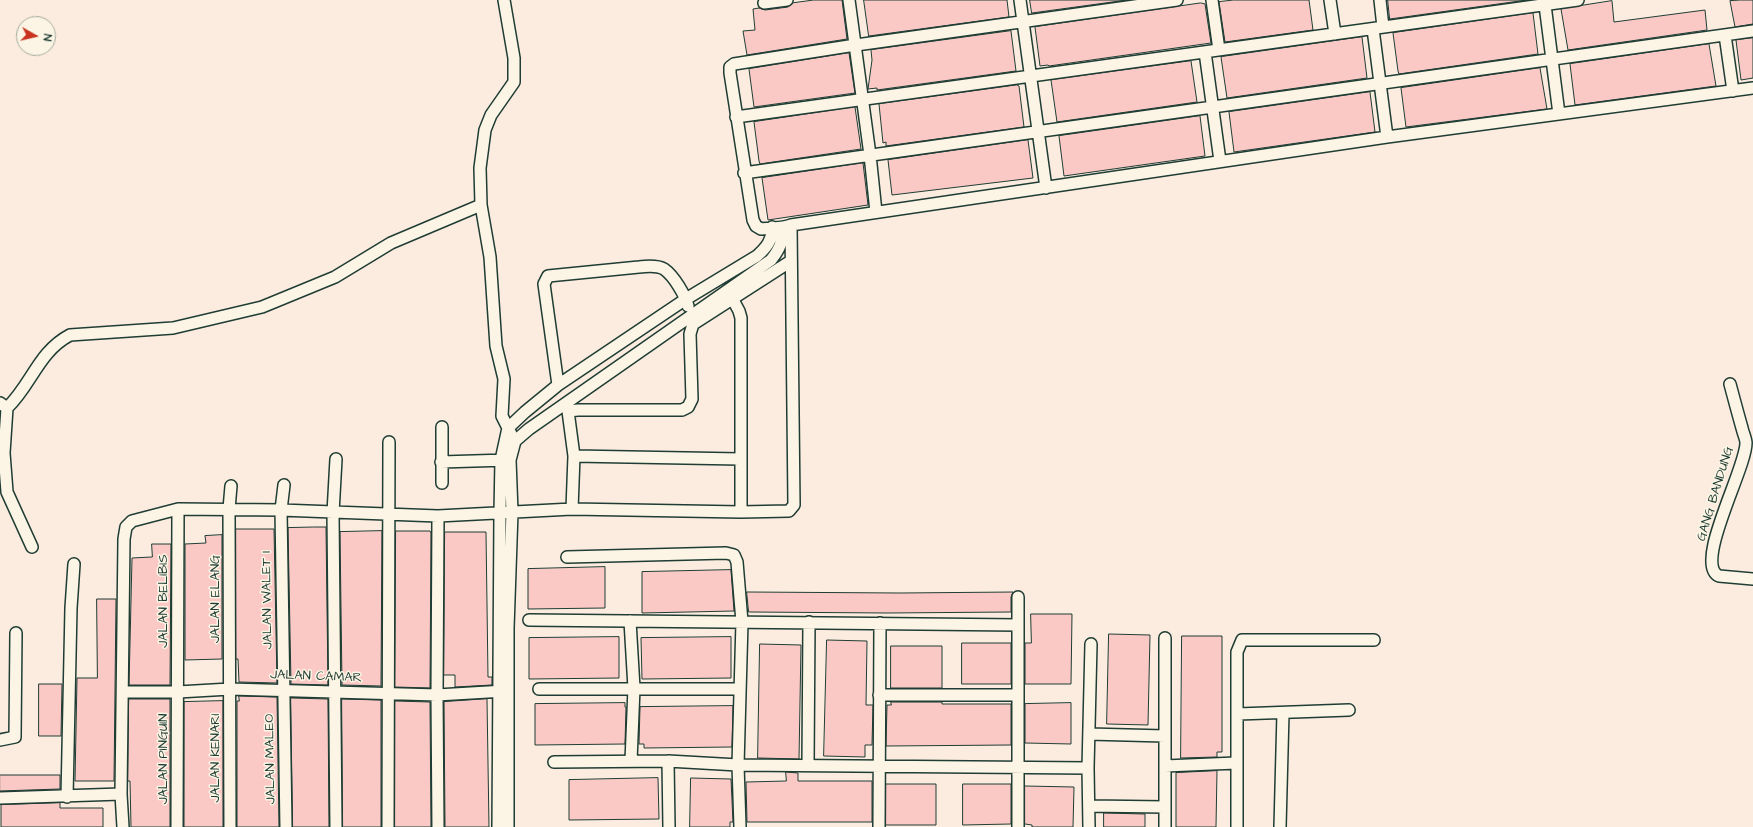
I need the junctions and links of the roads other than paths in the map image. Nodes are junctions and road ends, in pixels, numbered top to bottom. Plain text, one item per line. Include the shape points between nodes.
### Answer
1 (504, 0) edge
2 (787, 0) edge
3 (849, 0) edge
4 (1020, 0) edge
5 (1177, 0) edge
6 (1212, 0) edge
7 (1330, 0) edge
8 (1380, 0) edge
9 (1573, 0) edge
10 (764, 3) dead end
11 (1545, 5) junction
12 (1022, 22) junction
13 (1378, 28) junction
14 (1753, 31) edge
15 (1335, 34) junction
16 (1725, 35) junction
17 (855, 45) junction
18 (1219, 50) junction
19 (1205, 52) junction
20 (1552, 60) junction
21 (1030, 76) junction
22 (1380, 84) junction
23 (1753, 88) edge
24 (1733, 91) junction
25 (862, 100) junction
26 (1213, 107) junction
27 (1559, 114) junction
28 (736, 118) junction
29 (1038, 132) junction
30 (1387, 137) junction
31 (870, 155) junction
32 (1220, 161) junction
33 (744, 173) junction
34 (1046, 188) junction
35 (481, 205) junction
36 (876, 212) junction
37 (781, 227) junction
38 (791, 261) junction
39 (732, 298) junction
40 (686, 300) junction
41 (694, 319) junction
42 (1730, 384) dead end
43 (558, 386) junction
44 (3, 406) edge
45 (566, 407) junction
46 (442, 427) dead end
47 (508, 428) junction
48 (515, 441) junction
49 (389, 442) dead end
50 (1749, 443) edge
51 (574, 456) junction
52 (336, 459) dead end
53 (740, 459) junction
54 (505, 460) junction
55 (441, 462) junction
56 (442, 483) dead end
57 (284, 485) dead end
58 (231, 486) dead end
59 (178, 509) junction
60 (229, 509) junction
61 (281, 510) junction
62 (572, 510) junction
63 (500, 512) junction
64 (512, 512) junction
65 (741, 512) junction
66 (333, 514) junction
67 (389, 514) junction
68 (438, 516) junction
69 (32, 547) dead end
70 (567, 557) dead end
71 (74, 564) dead end
72 (1753, 579) edge
73 (1018, 596) dead end
74 (530, 620) dead end
75 (630, 621) junction
76 (742, 622) junction
77 (809, 622) junction
78 (880, 622) junction
79 (1018, 625) junction
80 (16, 633) dead end
81 (1165, 638) dead end
82 (1374, 640) dead end
83 (1091, 644) dead end
84 (634, 688) junction
85 (230, 689) junction
86 (539, 689) dead end
87 (740, 689) junction
88 (283, 690) junction
89 (503, 691) junction
90 (123, 692) junction
91 (178, 692) junction
92 (334, 692) junction
93 (387, 693) junction
94 (437, 695) junction
95 (879, 695) junction
96 (1018, 695) junction
97 (1349, 710) dead end
98 (1283, 713) junction
99 (1238, 714) junction
100 (1089, 734) junction
101 (1165, 736) junction
102 (0, 740) edge
103 (631, 761) junction
104 (668, 761) junction
105 (554, 762) dead end
106 (1236, 763) junction
107 (738, 765) junction
108 (808, 765) junction
109 (1165, 766) junction
110 (880, 767) junction
111 (1017, 768) junction
112 (1088, 768) junction
113 (121, 794) junction
114 (67, 797) junction
115 (0, 798) edge
116 (1088, 806) junction
117 (1165, 808) junction
118 (123, 827) edge
119 (177, 827) edge
120 (230, 827) edge
121 (286, 827) edge
122 (336, 827) edge
123 (388, 827) edge
124 (438, 827) edge
125 (498, 827) edge
126 (508, 827) edge
127 (669, 827) edge
128 (740, 827) edge
129 (879, 827) edge
130 (1018, 827) edge
131 (1089, 827) edge
132 (1165, 827) edge
133 (1237, 827) edge
134 (1280, 827) edge

1 - 35 street via 514,58 514,82 491,115 485,130 480,168
2 - 10 street
3 - 17 street
4 - 12 street
5 - 12 street
6 - 18 street
7 - 15 street
8 - 13 street
9 - 11 street
11 - 13 street
11 - 20 street
12 - 17 street
12 - 21 street
13 - 15 street
13 - 22 street
14 - 16 street
15 - 18 street
16 - 20 street
16 - 24 street
17 - 25 street
17 - 28 street via 734,64 730,67 730,73
18 - 19 street
19 - 21 street
19 - 26 street
20 - 22 street
20 - 27 street
21 - 25 street
21 - 29 street
22 - 26 street
22 - 30 street
23 - 24 street
24 - 27 street
25 - 28 street
25 - 31 street
26 - 29 street
26 - 32 street
27 - 30 street
28 - 33 street
29 - 31 street
29 - 34 street
30 - 32 street
31 - 33 street
31 - 36 street
32 - 34 street
33 - 37 street via 756,226 761,229
34 - 36 street
35 - 44 street via 391,242 335,277 262,307 173,328 70,335 48,350 22,392
35 - 47 street via 490,257 496,346 504,379 502,416
36 - 37 street
37 - 38 street
37 - 40 street via 757,256
37 - 41 street via 781,244 771,260
38 - 39 street
38 - 65 street via 794,505 789,511 784,512
39 - 41 street
39 - 53 street via 741,318
40 - 41 street
40 - 43 street
40 - 43 street via 664,268 652,266 548,276 544,284
41 - 45 street
41 - 45 street via 690,328 692,399 688,406 682,410 578,410
42 - 50 street, GANG BANDUNG
43 - 47 street
44 - 69 street via 7,492
45 - 48 street via 521,434
45 - 51 street
46 - 55 street
47 - 48 street
47 - 54 street
48 - 54 street
49 - 67 street
50 - 72 street, GANG BANDUNG via 1717,532 1711,560 1714,574
51 - 53 street
51 - 62 street
52 - 66 street
53 - 65 street
54 - 55 street
54 - 63 street
54 - 64 street
55 - 56 street
57 - 61 street, JALAN WALET I
58 - 60 street, JALAN ELANG
59 - 60 street
59 - 90 street via 137,519 126,527
59 - 91 street, JALAN BELIBIS
60 - 61 street
60 - 85 street, JALAN ELANG
61 - 66 street
61 - 88 street, JALAN WALET I
62 - 64 street
62 - 65 street
63 - 64 street
63 - 68 street
63 - 89 street
64 - 89 street
66 - 67 street
66 - 92 street
67 - 68 street
67 - 93 street
68 - 94 street
70 - 76 street via 726,553 734,555 737,562
71 - 114 street
73 - 79 street
74 - 75 street
75 - 76 street
75 - 84 street
76 - 77 street
76 - 87 street
77 - 78 street
77 - 108 street
78 - 79 street
78 - 95 street
79 - 96 street
80 - 102 street via 15,737
81 - 101 street
82 - 99 street via 1242,640 1238,652
83 - 100 street
84 - 86 street
84 - 87 street
84 - 103 street
85 - 88 street, JALAN CAMAR
85 - 91 street, JALAN CAMAR
85 - 120 street, JALAN KENARI
87 - 107 street
88 - 92 street, JALAN CAMAR
88 - 121 street, JALAN MALEO
89 - 94 street, JALAN CAMAR
89 - 125 street
89 - 126 street
90 - 91 street, JALAN CAMAR
90 - 113 street
91 - 119 street, JALAN PINGUIN
92 - 93 street, JALAN CAMAR
92 - 122 street
93 - 94 street, JALAN CAMAR
93 - 123 street
94 - 124 street
95 - 96 street
95 - 110 street
96 - 111 street
97 - 98 street
98 - 99 street
98 - 134 street
99 - 106 street
100 - 101 street
100 - 112 street
101 - 109 street
103 - 104 street
103 - 105 street
104 - 107 street
104 - 127 street
106 - 109 street
106 - 133 street
107 - 108 street
107 - 128 street
108 - 110 street
109 - 117 street
110 - 111 street
110 - 129 street
111 - 112 street
111 - 130 street
112 - 116 street
113 - 114 street
113 - 118 street
114 - 115 street
116 - 117 street
116 - 131 street
117 - 132 street

